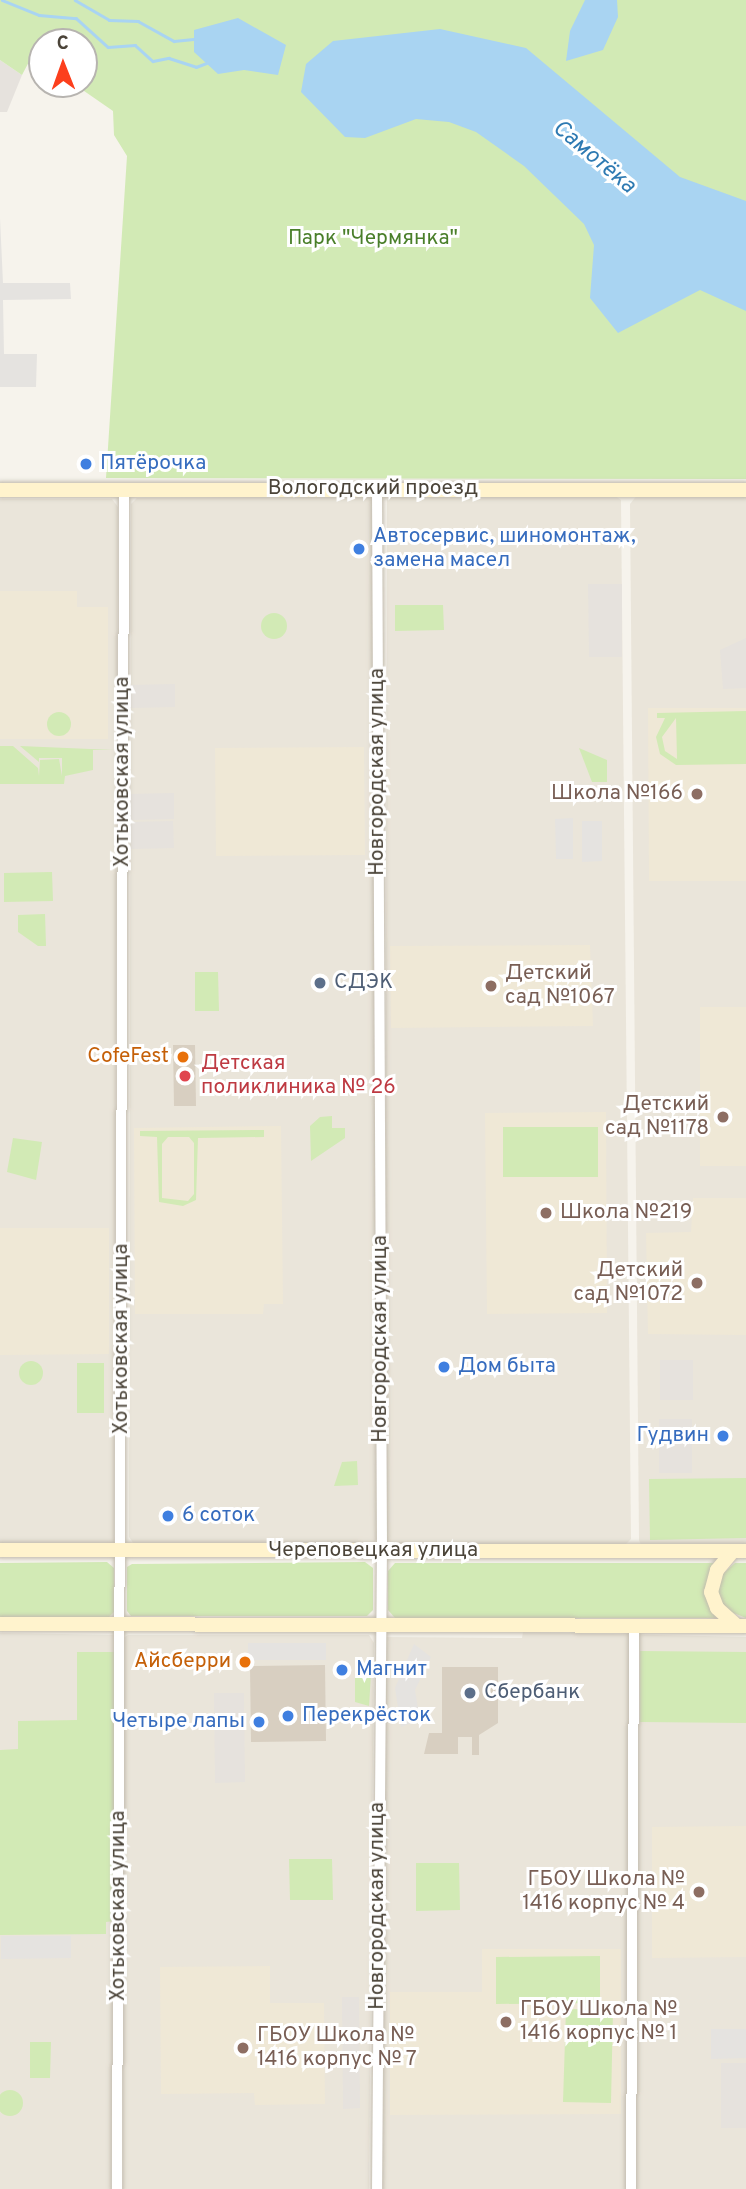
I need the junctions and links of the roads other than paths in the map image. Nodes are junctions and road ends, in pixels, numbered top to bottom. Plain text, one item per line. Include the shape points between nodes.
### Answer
1 (124, 489) junction
2 (377, 489) junction
3 (746, 489) edge
4 (0, 490) edge
5 (0, 1550) edge
6 (121, 1550) junction
7 (739, 1551) edge
8 (381, 1552) junction
9 (0, 1624) edge
10 (121, 1625) junction
11 (381, 1625) junction
12 (634, 1626) junction
13 (741, 1626) edge
14 (117, 2189) edge
15 (377, 2189) edge
16 (631, 2189) edge

1 - 2 main road, Вологодский проезд
1 - 4 main road, Вологодский проезд
1 - 6 street, Хотьковская улица
2 - 3 main road, Вологодский проезд
2 - 8 street, Новгородская улица
5 - 6 main road, Череповецкая улица
6 - 8 main road, Череповецкая улица
6 - 10 street, Хотьковская улица
7 - 8 main road, Череповецкая улица
7 - 13 main road via 717,1570 711,1592 717,1608
8 - 11 street, Новгородская улица
9 - 10 main road
10 - 11 main road
10 - 14 street, Хотьковская улица
11 - 12 main road
11 - 15 street, Новгородская улица
12 - 13 main road
12 - 16 street

